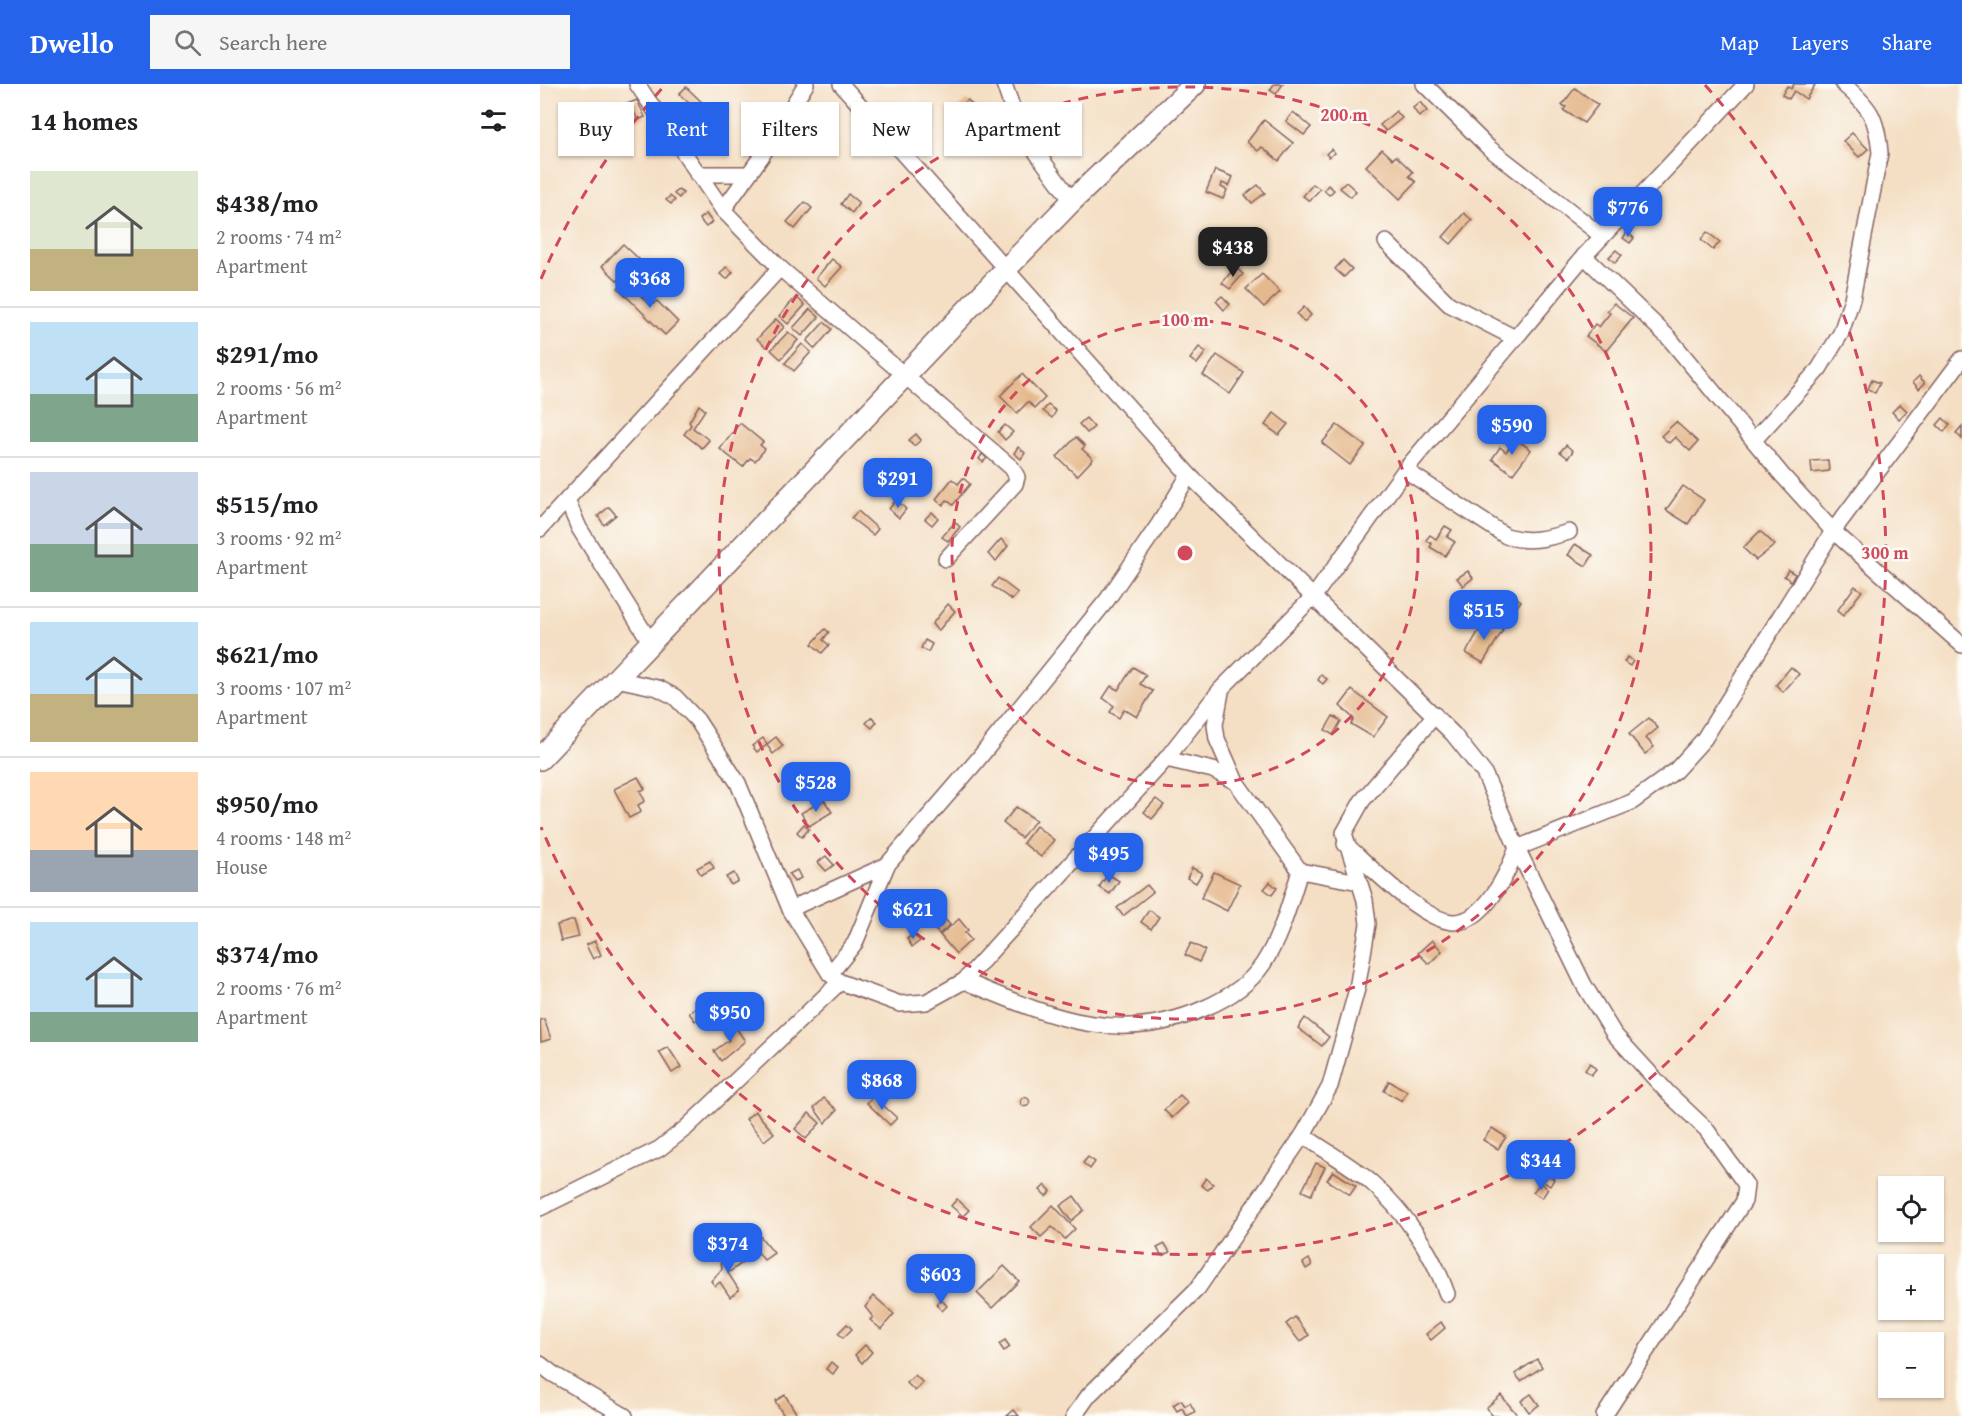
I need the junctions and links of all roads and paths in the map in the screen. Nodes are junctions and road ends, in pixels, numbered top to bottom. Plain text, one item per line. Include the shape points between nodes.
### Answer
1 (637, 84) edge
2 (806, 84) edge
3 (841, 84) edge
4 (1004, 84) edge
5 (1195, 84) edge
6 (1424, 84) edge
7 (1746, 84) edge
8 (1843, 84) edge
9 (1440, 90) edge
10 (698, 174) junction
11 (748, 174) junction
12 (1072, 201) junction
13 (723, 210) junction
14 (1602, 236) junction
15 (1386, 242) dead end
16 (1584, 256) junction
17 (780, 268) junction
18 (1007, 268) junction
19 (1515, 338) junction
20 (1962, 359) edge
21 (906, 374) junction
22 (1754, 440) junction
23 (1405, 470) junction
24 (1189, 475) junction
25 (567, 500) junction
26 (540, 529) edge
27 (1833, 531) junction
28 (1569, 532) dead end
29 (946, 559) dead end
30 (1314, 596) junction
31 (651, 643) junction
32 (1962, 645) edge
33 (616, 679) junction
34 (1221, 689) junction
35 (1435, 715) junction
36 (540, 759) edge
37 (1166, 759) junction
38 (1236, 782) junction
39 (1345, 844) junction
40 (1517, 848) junction
41 (887, 865) junction
42 (1300, 871) junction
43 (1359, 882) junction
44 (790, 909) junction
45 (835, 978) junction
46 (964, 981) junction
47 (1303, 1135) junction
48 (540, 1208) edge
49 (1447, 1294) dead end
50 (540, 1364) edge
51 (625, 1416) edge
52 (1074, 1416) edge
53 (1604, 1416) edge

1 - 10 street
2 - 11 street
3 - 18 street
4 - 12 street via 1020,130
5 - 12 street
6 - 9 street
7 - 14 street
8 - 22 street via 1873,117 1880,153 1852,299 1841,333 1819,369
9 - 14 street via 1489,148
10 - 11 street
10 - 13 street
11 - 13 street
12 - 18 street
13 - 17 street
14 - 16 street
15 - 19 street via 1449,304
16 - 19 street
16 - 22 street via 1669,338
17 - 21 street
17 - 25 street
18 - 21 street
18 - 24 street
19 - 23 street
20 - 27 street
21 - 29 street via 1012,468 1017,477 1015,484
21 - 31 street
22 - 27 street
23 - 28 street via 1506,537 1545,540
23 - 30 street
24 - 30 street
24 - 41 street via 1107,600
25 - 26 street
25 - 31 street via 579,528
27 - 32 street
27 - 40 street via 1704,739 1675,771 1632,802
30 - 34 street
30 - 35 street
31 - 33 street
33 - 36 street
33 - 44 street via 658,688 675,697 697,720 738,783
34 - 37 street
34 - 38 street via 1215,725 1217,739
35 - 39 street via 1362,801 1344,833
35 - 40 street via 1484,773
37 - 38 street via 1213,770
37 - 46 street
38 - 42 street
39 - 40 street via 1406,898 1451,922 1461,921 1496,893
39 - 43 street
40 - 53 street via 1584,985 1614,1034 1706,1129 1746,1185 1744,1201
41 - 44 street
41 - 45 street via 855,942
42 - 43 street
42 - 46 street via 1262,965 1248,983 1223,1000 1185,1017 1140,1026 1087,1025 1033,1009
43 - 47 street via 1368,924 1357,989 1330,1086
44 - 45 street
45 - 46 street via 900,1004 926,1002
45 - 48 street via 686,1128 668,1142
47 - 49 street via 1370,1182 1390,1201 1431,1257
47 - 52 street via 1198,1288 1089,1395
50 - 51 street

